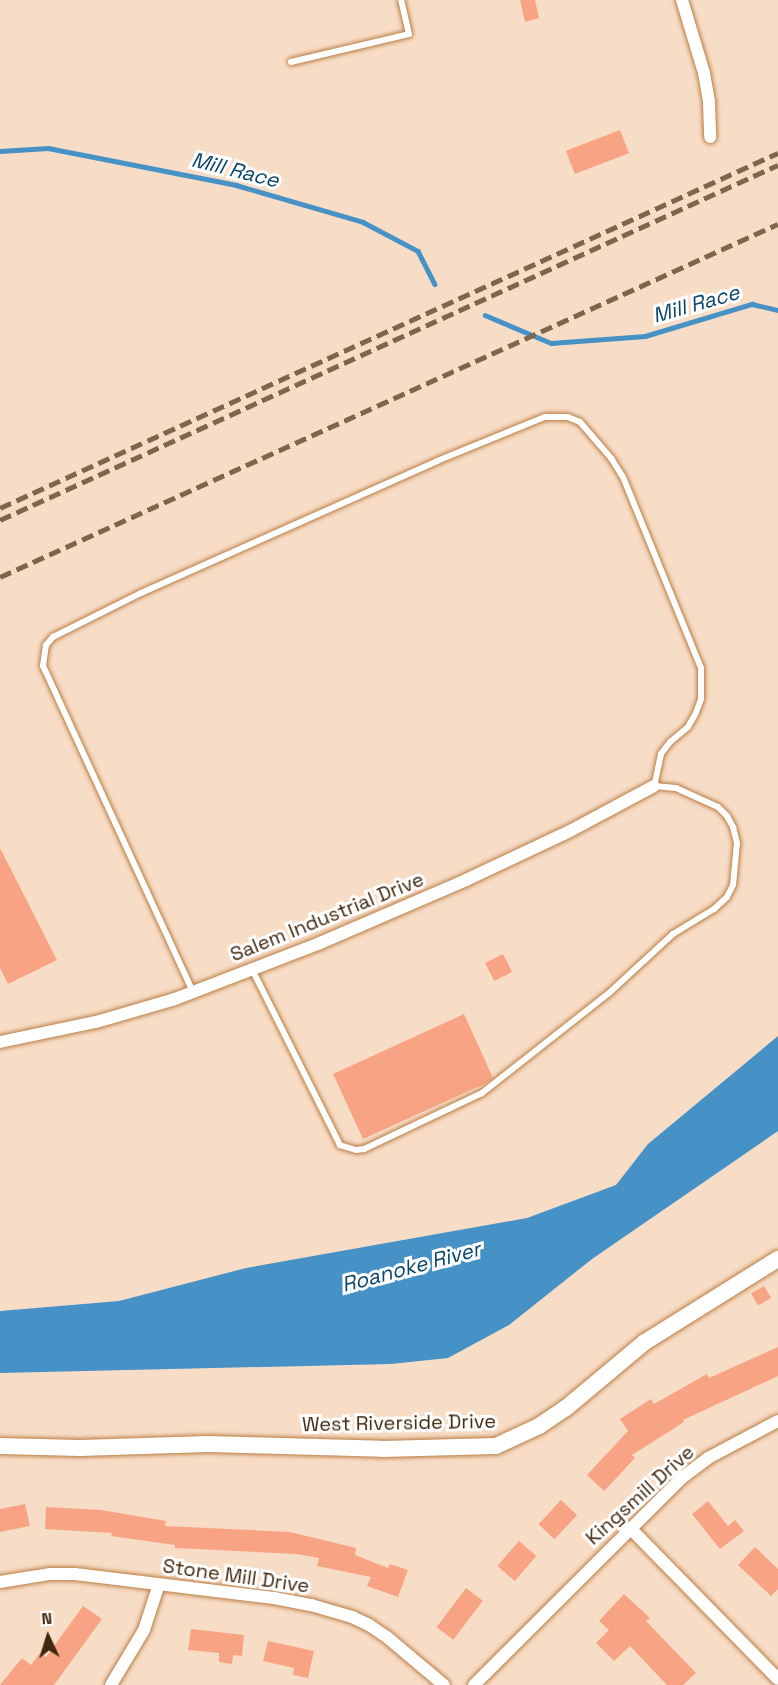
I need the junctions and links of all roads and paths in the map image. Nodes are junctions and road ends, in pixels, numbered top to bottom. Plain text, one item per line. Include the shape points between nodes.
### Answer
1 (401, 0) edge
2 (682, 0) edge
3 (291, 62) dead end
4 (710, 137) dead end
5 (654, 786) junction
6 (252, 969) junction
7 (193, 992) junction
8 (0, 1042) edge
9 (778, 1259) edge
10 (778, 1421) edge
11 (0, 1446) edge
12 (630, 1528) junction
13 (0, 1582) edge
14 (159, 1584) junction
15 (778, 1679) edge
16 (111, 1685) edge
17 (444, 1685) edge
18 (474, 1685) edge

1 - 3 lane via 409,34
2 - 4 street via 704,73
5 - 6 street, Salem Industrial Drive via 466,880
5 - 6 lane via 675,788 718,807 727,816 737,843 733,885 727,897 673,934 609,993 482,1093 364,1149 340,1145
5 - 7 lane via 661,754 688,727 696,713 703,684 701,668 623,477 580,422 568,417 545,417 305,518 53,638 42,655 43,666 72,733
6 - 7 street, Salem Industrial Drive
7 - 8 street, Salem Industrial Drive via 96,1022
9 - 11 street, West Riverside Drive via 645,1342 566,1408 496,1446
10 - 12 street, Kingsmill Drive via 708,1458
12 - 15 street
12 - 18 street, Kingsmill Drive
13 - 14 street, Stone Mill Drive via 75,1574
14 - 16 street via 144,1630
14 - 17 street, Stone Mill Drive via 274,1598 352,1617 388,1638

